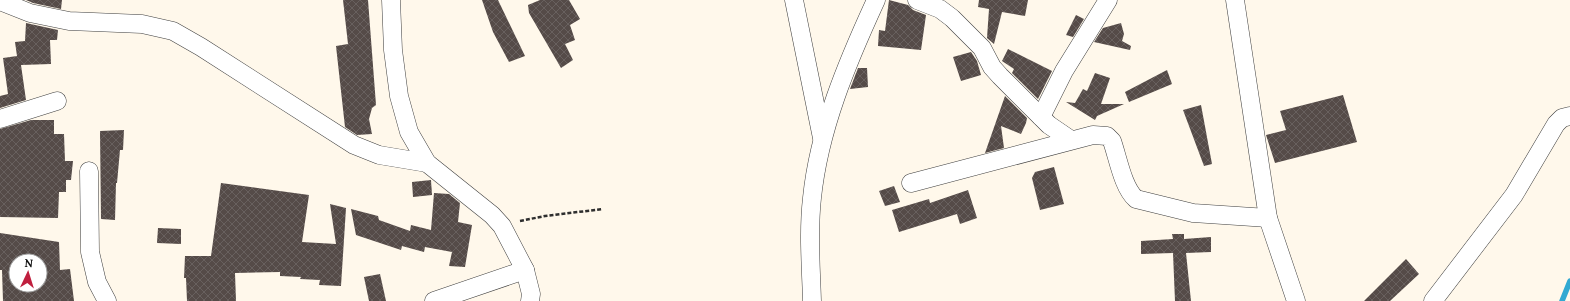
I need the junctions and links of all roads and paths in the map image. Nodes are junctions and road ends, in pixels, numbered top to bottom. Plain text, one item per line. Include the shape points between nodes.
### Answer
1 (391, 0) edge
2 (794, 0) edge
3 (876, 0) edge
4 (917, 0) edge
5 (1108, 0) edge
6 (1236, 0) edge
7 (0, 1) edge
8 (57, 101) dead end
9 (1570, 116) edge
10 (1041, 117) junction
11 (0, 119) edge
12 (822, 139) junction
13 (1070, 140) junction
14 (427, 163) junction
15 (89, 171) dead end
16 (911, 183) dead end
17 (603, 209) dead end
18 (1268, 218) junction
19 (502, 226) junction
20 (525, 270) junction
21 (107, 301) edge
22 (434, 301) edge
23 (530, 301) edge
24 (812, 301) edge
25 (1296, 301) edge
26 (1432, 301) edge

1 - 14 street via 393,50 399,96 409,132
2 - 12 street
3 - 12 street via 849,58
4 - 10 street via 940,9 952,18 982,48 1000,76
5 - 10 street via 1064,72
6 - 18 street
7 - 14 street via 30,13 70,21 142,24 173,31 354,145 379,155
8 - 11 street
9 - 26 street via 1562,118 1556,124 1514,194
10 - 13 street
12 - 24 street via 812,198
13 - 16 street
13 - 18 street via 1093,135 1107,136 1112,141 1127,186 1136,199 1193,213
14 - 19 street
15 - 21 street via 90,252 97,282
17 - 19 path via 541,216
18 - 25 street
19 - 20 street
20 - 22 street
20 - 23 street via 531,294

